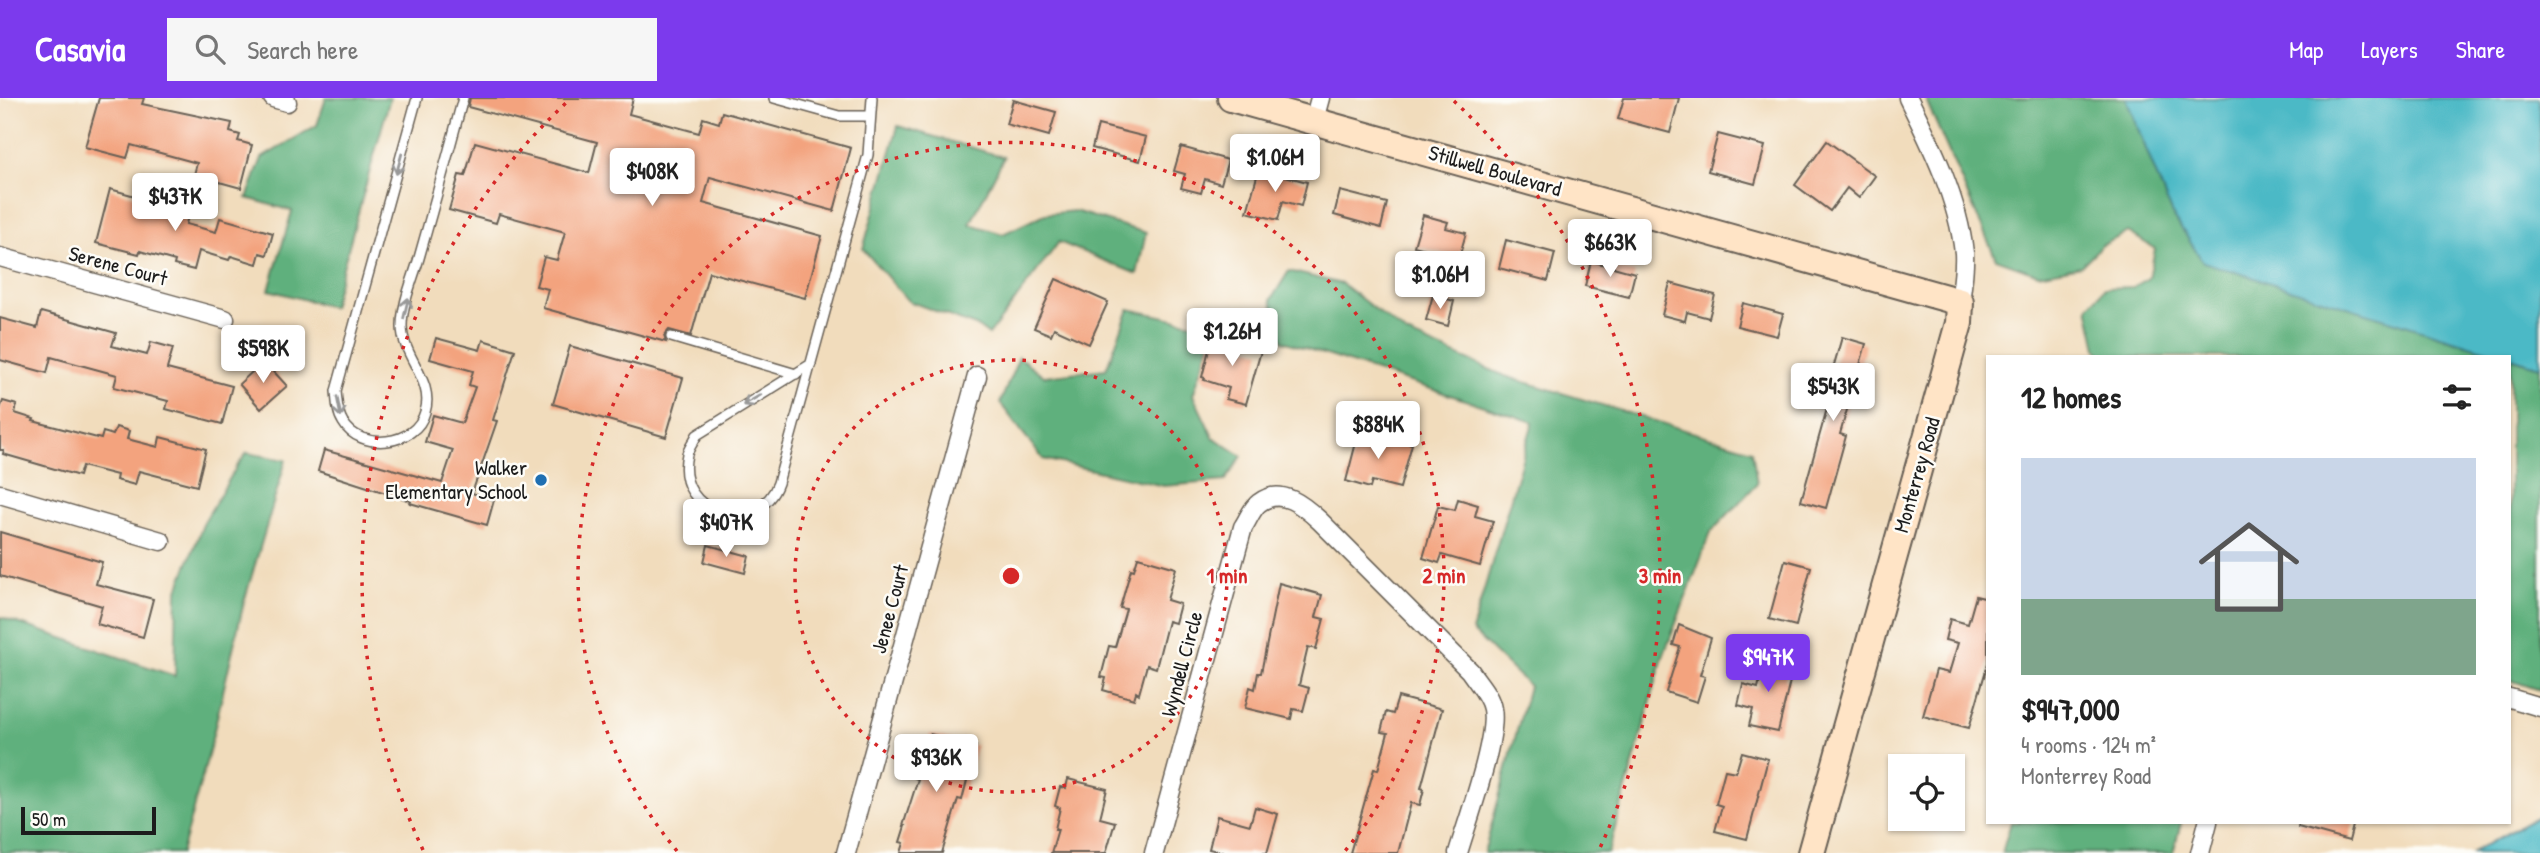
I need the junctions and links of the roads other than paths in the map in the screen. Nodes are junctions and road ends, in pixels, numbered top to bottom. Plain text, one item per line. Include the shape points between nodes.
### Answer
1 (417, 98) edge
2 (463, 98) edge
3 (774, 98) edge
4 (872, 98) edge
5 (1231, 98) edge
6 (1908, 98) edge
7 (1317, 109) edge
8 (869, 116) junction
9 (0, 257) edge
10 (1960, 302) junction
11 (225, 319) dead end
12 (671, 337) dead end
13 (811, 364) junction
14 (796, 374) junction
15 (977, 376) dead end
16 (0, 494) edge
17 (161, 541) dead end
18 (2511, 698) edge
19 (2540, 707) edge
20 (2207, 824) edge
21 (846, 853) edge
22 (1154, 853) edge
23 (1458, 853) edge
24 (1811, 853) edge
25 (2200, 853) edge

1 -> 2 lane via 336,391 340,414 350,431 377,442 408,433 421,424 426,411 427,395 402,327
3 - 8 lane via 839,116
4 - 8 lane
5 - 7 street, Stillwell Boulevard
6 - 10 street, Monterrey Road via 1956,213 1964,255
7 - 10 street, Stillwell Boulevard
8 - 13 lane via 868,155
9 - 11 street, Serene Court
10 - 24 street, Monterrey Road via 1959,323
12 - 14 lane
13 - 14 lane
14 -> 13 lane via 697,435 687,453 686,474 690,492 703,506 742,513 765,505 774,495
15 - 21 street, Jenee Court
16 - 17 street
18 - 19 street
20 - 25 street
22 - 23 street, Wyndell Circle via 1243,527 1258,503 1280,498 1303,506 1320,521 1470,671 1485,693 1492,708 1489,739

